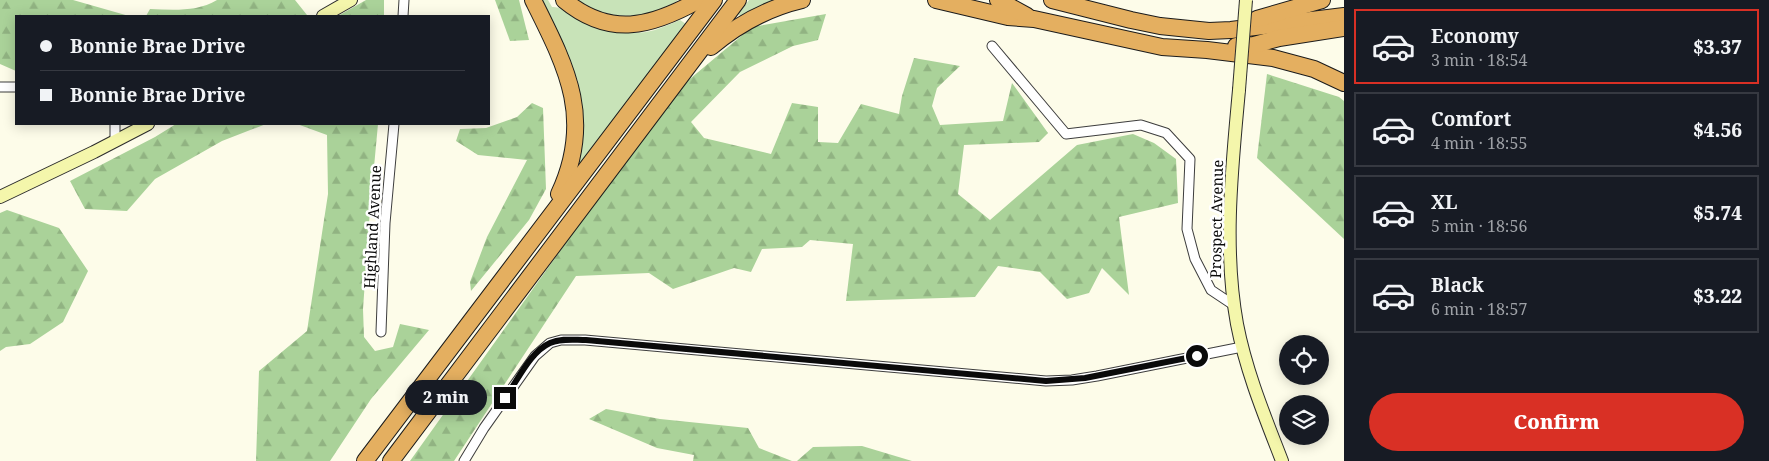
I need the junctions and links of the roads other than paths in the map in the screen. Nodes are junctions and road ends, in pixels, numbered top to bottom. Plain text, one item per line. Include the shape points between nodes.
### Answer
1 (337, 0) edge
2 (351, 0) edge
3 (404, 0) edge
4 (533, 0) edge
5 (564, 0) edge
6 (699, 0) edge
7 (714, 0) edge
8 (738, 0) edge
9 (802, 0) edge
10 (936, 0) edge
11 (998, 0) edge
12 (1052, 0) edge
13 (1246, 0) edge
14 (1322, 0) edge
15 (320, 15) edge
16 (325, 15) edge
17 (403, 15) edge
18 (1344, 16) edge
19 (1034, 19) junction
20 (1344, 28) edge
21 (1208, 32) junction
22 (992, 46) dead end
23 (1206, 50) junction
24 (692, 63) junction
25 (1344, 84) edge
26 (15, 86) edge
27 (0, 87) edge
28 (115, 125) edge
29 (146, 125) edge
30 (394, 125) edge
31 (116, 141) junction
32 (0, 197) edge
33 (548, 219) junction
34 (1235, 306) junction
35 (382, 332) dead end
36 (1242, 347) junction
37 (365, 461) edge
38 (390, 461) edge
39 (464, 461) edge
40 (1282, 461) edge

1 - 15 street
2 - 16 street
3 - 17 street
4 - 33 highway via 565,68 575,106 572,158
5 - 6 highway via 600,20 632,25 663,18
7 - 33 highway
8 - 24 highway
9 - 24 highway via 743,24
10 - 19 highway via 1008,18
11 - 19 highway
12 - 21 highway via 1140,22
13 - 34 street, Prospect Avenue, bridge via 1230,228
14 - 21 highway
18 - 21 highway
19 - 23 highway via 1162,47
20 - 23 highway via 1254,45
22 - 34 street via 1066,134 1141,125 1166,133 1190,159 1187,229 1194,259 1211,290
23 - 25 highway via 1287,61
24 - 38 highway
26 - 27 street
28 - 31 street
29 - 31 street
30 - 35 street, Highland Avenue via 385,223
31 - 32 street
33 - 37 highway
34 - 36 street, Prospect Avenue
36 - 39 street via 1060,382 561,340 545,346 528,364
36 - 40 street, Prospect Avenue

